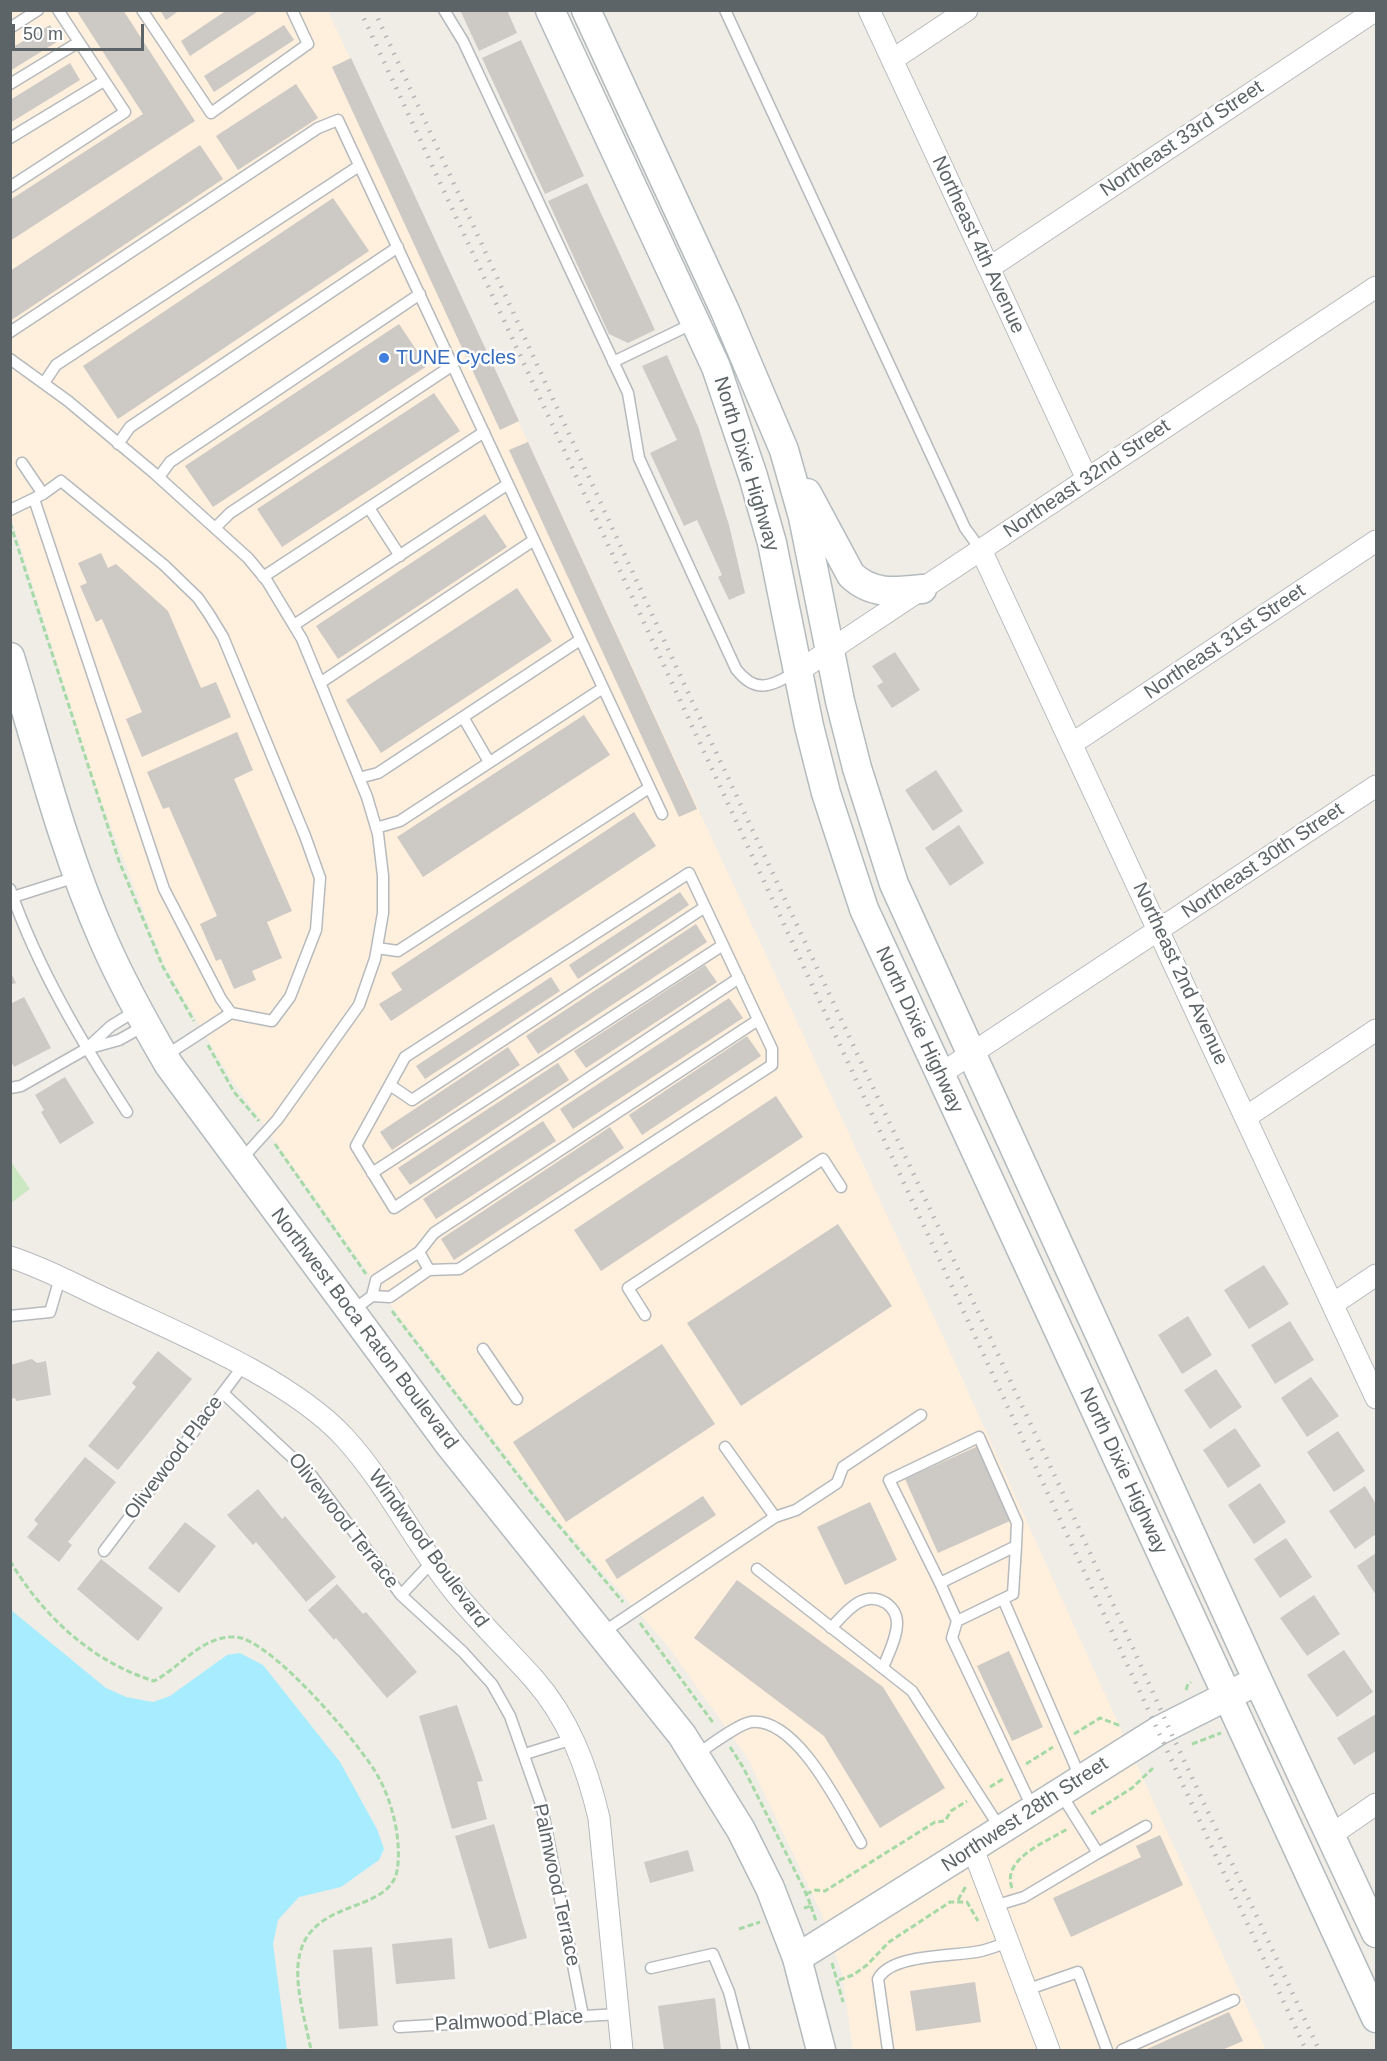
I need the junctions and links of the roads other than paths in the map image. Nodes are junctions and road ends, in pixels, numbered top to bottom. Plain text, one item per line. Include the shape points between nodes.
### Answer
1 (38, 10) edge
2 (58, 10) edge
3 (142, 10) edge
4 (292, 10) edge
5 (444, 10) edge
6 (550, 10) edge
7 (586, 10) edge
8 (725, 10) edge
9 (869, 10) edge
10 (967, 10) edge
11 (1376, 10) edge
12 (10, 28) edge
13 (78, 42) junction
14 (892, 60) junction
15 (104, 81) junction
16 (10, 84) edge
17 (10, 138) edge
18 (359, 166) junction
19 (10, 187) edge
20 (398, 247) junction
21 (988, 268) junction
22 (1377, 287) edge
23 (420, 294) junction
24 (695, 323) junction
25 (10, 332) edge
26 (10, 359) edge
27 (613, 362) junction
28 (453, 365) junction
29 (44, 383) junction
30 (484, 432) junction
31 (118, 444) junction
32 (784, 450) junction
33 (22, 463) dead end
34 (159, 477) junction
35 (1087, 479) junction
36 (508, 484) junction
37 (39, 497) junction
38 (369, 508) junction
39 (10, 510) edge
40 (215, 528) junction
41 (534, 540) junction
42 (1377, 541) edge
43 (981, 550) junction
44 (400, 556) junction
45 (263, 577) junction
46 (922, 589) junction
47 (294, 625) junction
48 (580, 640) junction
49 (829, 651) junction
50 (10, 657) edge
51 (797, 672) junction
52 (320, 683) junction
53 (603, 688) junction
54 (463, 717) junction
55 (1073, 743) junction
56 (489, 762) junction
57 (359, 778) junction
58 (1377, 786) edge
59 (649, 788) junction
60 (662, 814) dead end
61 (376, 828) junction
62 (78, 876) junction
63 (12, 893) edge
64 (705, 907) junction
65 (1159, 930) junction
66 (723, 945) junction
67 (377, 948) junction
68 (739, 978) junction
69 (231, 1013) junction
70 (142, 1018) junction
71 (758, 1020) junction
72 (1377, 1030) edge
73 (86, 1049) junction
74 (972, 1054) junction
75 (164, 1057) junction
76 (939, 1075) junction
77 (390, 1085) junction
78 (10, 1088) edge
79 (127, 1112) dead end
80 (1246, 1117) junction
81 (240, 1161) junction
82 (372, 1173) junction
83 (841, 1187) dead end
84 (419, 1252) junction
85 (10, 1257) edge
86 (429, 1270) junction
87 (1377, 1275) edge
88 (60, 1278) junction
89 (362, 1304) junction
90 (1333, 1304) junction
91 (645, 1315) dead end
92 (10, 1316) edge
93 (483, 1349) dead end
94 (243, 1366) junction
95 (223, 1393) junction
96 (1377, 1398) edge
97 (517, 1399) dead end
98 (921, 1414) dead end
99 (725, 1447) dead end
100 (775, 1518) junction
101 (1016, 1546) junction
102 (104, 1551) dead end
103 (432, 1562) junction
104 (757, 1569) dead end
105 (940, 1583) junction
106 (401, 1595) junction
107 (1003, 1599) junction
108 (957, 1621) junction
109 (831, 1628) junction
110 (602, 1633) junction
111 (883, 1668) junction
112 (1258, 1681) junction
113 (1227, 1694) junction
114 (573, 1739) junction
115 (525, 1754) junction
116 (696, 1755) junction
117 (1071, 1787) junction
118 (1377, 1804) edge
119 (1034, 1810) junction
120 (1146, 1826) dead end
121 (1002, 1831) junction
122 (1331, 1835) junction
123 (861, 1843) dead end
124 (973, 1849) junction
125 (1098, 1853) junction
126 (994, 1906) junction
127 (1377, 1934) edge
128 (1008, 1942) junction
129 (797, 1958) junction
130 (651, 1968) dead end
131 (1026, 1990) junction
132 (1234, 2000) dead end
133 (619, 2014) junction
134 (583, 2016) junction
135 (1377, 2018) edge
136 (399, 2027) dead end
137 (622, 2050) edge
138 (744, 2050) edge
139 (821, 2050) edge
140 (888, 2050) edge
141 (1048, 2050) edge
142 (1107, 2050) edge
143 (1122, 2050) edge

1 - 12 lane
2 - 13 lane
3 - 4 lane via 211,113 308,44
5 - 27 lane via 464,41
6 - 24 main road, North Dixie Highway
7 - 32 main road, North Dixie Highway via 725,311
8 - 43 lane via 965,528
9 - 14 street, Northeast 4th Avenue
10 - 14 street
11 - 21 street, Northeast 33rd Street
13 - 15 lane
13 - 16 lane
14 - 21 street, Northeast 4th Avenue
15 - 17 lane
15 - 19 lane via 124,112
18 - 20 lane
18 - 25 lane via 338,120 318,128
18 - 29 lane via 56,365
20 - 23 lane
20 - 31 lane via 130,427
21 - 35 street, Northeast 4th Avenue
22 - 35 street, Northeast 32nd Street
23 - 28 lane
23 - 34 lane via 170,462
24 - 27 lane
24 - 51 main road, North Dixie Highway via 716,367 753,476 772,543
26 - 29 lane
27 - 51 lane via 628,393 639,458 736,669 750,683 762,686
28 - 30 lane
28 - 40 lane via 230,513
29 - 31 lane
30 - 36 lane
30 - 38 lane
31 - 34 lane
32 - 46 main road via 851,575 872,589
32 - 49 main road, North Dixie Highway via 803,517
33 - 37 lane
34 - 40 lane
35 - 43 street, Northeast 32nd Street
36 - 41 lane
36 - 44 lane
37 - 39 lane
37 - 69 lane via 164,890
37 - 69 lane via 61,481 164,565 198,598 223,637 306,836 320,878 316,930 290,998 272,1021
38 - 44 lane
38 - 45 lane
40 - 45 lane
41 - 48 lane
41 - 52 lane
42 - 55 street, Northeast 31st Street
43 - 46 street, Northeast 32nd Street
43 - 55 street, Northeast 2nd Avenue
44 - 47 lane
45 - 47 lane
46 - 49 street, Northeast 32nd Street
47 - 52 lane
48 - 53 lane
48 - 54 lane
49 - 51 street, Northeast 32nd Street
49 - 74 main road, North Dixie Highway via 857,768 894,884
50 - 62 main road, Northwest Boca Raton Boulevard
51 - 76 main road, North Dixie Highway via 826,794 864,909
52 - 57 lane
53 - 56 lane
53 - 59 lane
54 - 56 lane
54 - 57 lane via 378,773
55 - 65 street, Northeast 2nd Avenue
56 - 61 lane via 400,821
57 - 61 lane
58 - 65 street, Northeast 30th Street
59 - 60 lane
59 - 67 lane via 398,951
61 - 67 lane via 383,876 383,913
62 - 63 lane
62 - 70 main road, Northwest Boca Raton Boulevard via 102,939
63 - 73 lane via 46,977
64 - 66 lane
64 - 77 lane via 412,1100
64 - 77 lane via 689,873 405,1057
65 - 74 street, Northeast 30th Street
65 - 80 street, Northeast 2nd Avenue
66 - 68 lane
66 - 82 lane
67 - 81 lane via 359,1005 277,1120
68 - 71 lane
68 - 82 lane via 393,1208
69 - 75 lane
70 - 73 lane via 111,1026
70 - 73 lane via 119,1040
70 - 75 main road, Northwest Boca Raton Boulevard
71 - 84 lane via 434,1233
71 - 86 lane via 772,1049 772,1065 459,1269
72 - 80 street
73 - 78 lane via 21,1086
73 - 79 lane
74 - 76 street, Northeast 30th Street
74 - 112 main road, North Dixie Highway
75 - 81 main road, Northwest Boca Raton Boulevard
76 - 113 main road, North Dixie Highway
77 - 82 lane via 356,1146
80 - 90 street, Northeast 2nd Avenue
81 - 89 main road, Northwest Boca Raton Boulevard
83 - 91 lane via 823,1159 628,1288
84 - 86 lane
84 - 89 lane via 376,1280
85 - 88 street, Windwood Boulevard
86 - 89 lane via 390,1297
87 - 90 street
88 - 92 lane via 50,1312
88 - 94 street, Windwood Boulevard
89 - 110 main road, Northwest Boca Raton Boulevard via 449,1444
90 - 96 street, Northeast 2nd Avenue
93 - 97 lane
94 - 95 lane, Olivewood Place
94 - 103 street, Windwood Boulevard via 314,1410 357,1451
95 - 102 lane, Olivewood Place
95 - 106 lane, Olivewood Terrace via 312,1476
98 - 100 lane via 843,1467 837,1483 796,1510
99 - 100 lane
100 - 110 lane
101 - 105 lane
101 - 105 lane via 1017,1523 979,1437 890,1480
101 - 107 lane via 1013,1594
103 - 106 lane, Olivewood Terrace
103 - 114 street, Windwood Boulevard via 486,1630 535,1680
104 - 109 lane
105 - 108 lane
106 - 115 lane, Palmwood Terrace via 492,1684
107 - 108 lane
107 - 117 lane via 1065,1740
108 - 119 lane via 952,1638
109 - 111 lane
109 - 111 lane via 851,1606 865,1599 879,1599 892,1607 897,1619 896,1633
110 - 116 main road, Northwest Boca Raton Boulevard
111 - 121 lane via 912,1691
112 - 113 main road, Northwest 28th Street
112 - 122 main road, North Dixie Highway
113 - 117 main road, Northwest 28th Street via 1158,1731
113 - 135 main road, North Dixie Highway
114 - 115 lane
114 - 133 street, Windwood Boulevard via 591,1785 598,1818
115 - 134 lane, Palmwood Terrace via 542,1807
116 - 123 lane via 747,1723 775,1728 809,1757
116 - 129 main road, Northwest Boca Raton Boulevard via 741,1830
117 - 119 main road, Northwest 28th Street
117 - 125 lane
118 - 122 street
119 - 121 main road, Northwest 28th Street
120 - 125 lane
121 - 124 main road, Northwest 28th Street
122 - 127 main road, North Dixie Highway
124 - 126 street
124 - 129 main road, Northwest 28th Street
125 - 126 lane via 1024,1897
126 - 128 street
128 - 131 street
128 - 140 lane via 981,1951 897,1963 882,1972 878,1978
129 - 139 main road, Northwest Boca Raton Boulevard
130 - 138 lane via 712,1954 729,1992
131 - 141 street
131 - 142 lane via 1078,1972
132 - 143 lane
133 - 134 lane, Palmwood Place
133 - 137 street, Windwood Boulevard
134 - 136 lane, Palmwood Place

